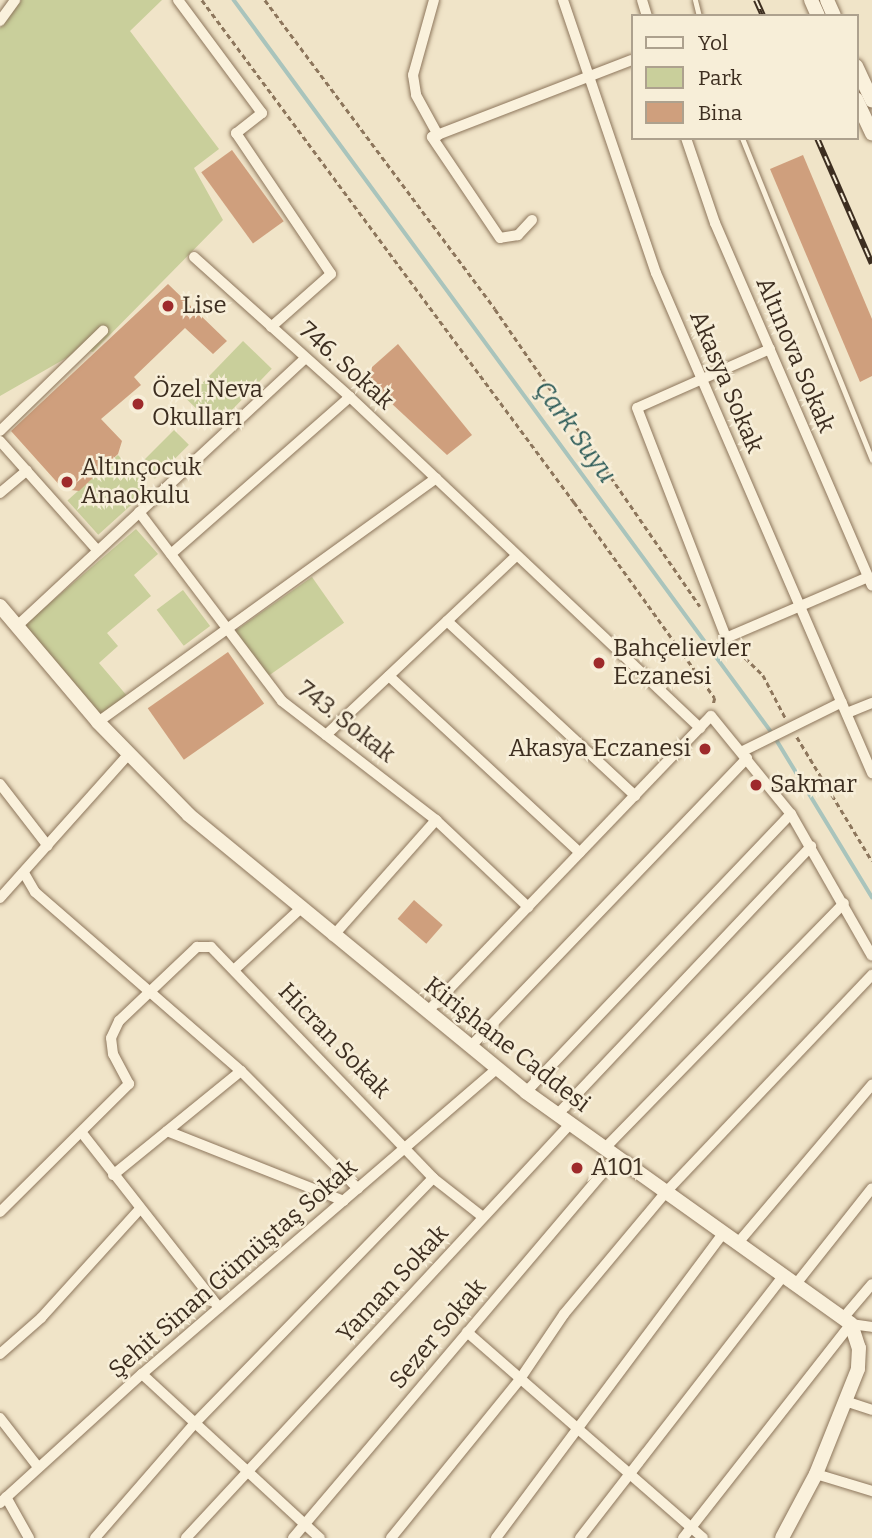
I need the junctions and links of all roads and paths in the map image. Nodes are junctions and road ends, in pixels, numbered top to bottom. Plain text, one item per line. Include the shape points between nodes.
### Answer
1 (15, 0) edge
2 (178, 0) edge
3 (202, 0) edge
4 (265, 0) edge
5 (434, 0) edge
6 (563, 0) edge
7 (0, 21) edge
8 (630, 61) edge
9 (858, 69) edge
10 (589, 75) junction
11 (872, 100) edge
12 (858, 103) edge
13 (872, 134) edge
14 (438, 135) junction
15 (687, 140) edge
16 (743, 140) edge
17 (531, 220) dead end
18 (194, 257) dead end
19 (271, 327) junction
20 (103, 331) dead end
21 (770, 349) junction
22 (305, 358) junction
23 (701, 377) junction
24 (351, 397) junction
25 (0, 432) edge
26 (0, 440) edge
27 (872, 460) edge
28 (27, 470) junction
29 (436, 478) junction
30 (0, 493) edge
31 (139, 512) junction
32 (98, 551) junction
33 (171, 554) junction
34 (517, 555) junction
35 (870, 581) edge
36 (0, 606) edge
37 (802, 608) junction
38 (703, 609) dead end
39 (447, 621) junction
40 (16, 627) junction
41 (225, 630) junction
42 (726, 638) junction
43 (389, 676) junction
44 (842, 702) junction
45 (872, 703) edge
46 (847, 713) junction
47 (711, 716) junction
48 (98, 722) junction
49 (700, 728) junction
50 (787, 728) junction
51 (326, 735) junction
52 (747, 751) junction
53 (128, 755) junction
54 (872, 773) edge
55 (0, 784) edge
56 (635, 796) junction
57 (791, 814) junction
58 (436, 820) junction
59 (48, 846) junction
60 (811, 846) junction
61 (580, 853) junction
62 (872, 860) edge
63 (24, 873) junction
64 (0, 898) edge
65 (844, 904) junction
66 (528, 907) junction
67 (300, 909) junction
68 (333, 936) junction
69 (872, 956) edge
70 (235, 969) junction
71 (872, 975) edge
72 (151, 990) junction
73 (427, 1012) junction
74 (471, 1046) junction
75 (497, 1069) junction
76 (241, 1071) junction
77 (872, 1085) edge
78 (526, 1092) junction
79 (557, 1115) junction
80 (570, 1124) junction
81 (167, 1131) junction
82 (82, 1133) junction
83 (407, 1147) junction
84 (610, 1153) junction
85 (113, 1175) junction
86 (433, 1178) junction
87 (872, 1188) edge
88 (358, 1189) junction
89 (665, 1193) junction
90 (344, 1201) junction
91 (140, 1209) junction
92 (0, 1212) edge
93 (483, 1217) junction
94 (723, 1234) junction
95 (737, 1244) junction
96 (783, 1276) junction
97 (796, 1284) junction
98 (872, 1284) edge
99 (219, 1308) junction
100 (847, 1321) junction
101 (872, 1328) edge
102 (467, 1332) junction
103 (0, 1354) edge
104 (142, 1374) junction
105 (520, 1379) junction
106 (845, 1401) junction
107 (872, 1410) edge
108 (0, 1418) edge
109 (194, 1424) junction
110 (579, 1431) junction
111 (38, 1466) junction
112 (247, 1472) junction
113 (816, 1474) junction
114 (629, 1475) junction
115 (872, 1490) edge
116 (3, 1500) edge
117 (306, 1526) junction
118 (691, 1528) junction
119 (785, 1537) edge
120 (29, 1538) edge
121 (95, 1538) edge
122 (187, 1538) edge
123 (293, 1538) edge
124 (320, 1538) edge
125 (391, 1538) edge
126 (496, 1538) edge
127 (580, 1538) edge
128 (683, 1538) edge
129 (703, 1538) edge

1 - 7 street
2 - 19 street, 746. Sokak via 262,113 236,133 331,274
3 - 47 path via 715,698
4 - 38 path via 495,309
5 - 14 street via 413,75 416,95
6 - 10 street, Akasya Sokak
8 - 10 street
9 - 11 street
10 - 14 street
10 - 23 street, Akasya Sokak via 656,273
12 - 13 street
14 - 17 street via 432,138 500,238 518,234
15 - 21 street, Altınova Sokak via 715,223
16 - 27 lane
18 - 19 street
19 - 22 street, 746. Sokak
20 - 25 street
21 - 23 street
21 - 35 street, Altınova Sokak
22 - 24 street, 746. Sokak
22 - 31 street
23 - 37 street, Akasya Sokak
23 - 42 street via 637,408
24 - 29 street, 746. Sokak
24 - 33 street
26 - 28 street
28 - 30 street
28 - 32 street
29 - 34 street, 746. Sokak
29 - 41 street
31 - 32 street
31 - 33 street, 743. Sokak
32 - 40 street
33 - 41 street, 743. Sokak
34 - 39 street
34 - 49 street, 746. Sokak
35 - 37 street
36 - 40 street, Kirişhane Caddesi
37 - 42 street
37 - 44 street, Akasya Sokak
39 - 43 street
39 - 56 street
40 - 48 street, Kirişhane Caddesi
41 - 48 street
41 - 51 street, 743. Sokak via 282,701
42 - 50 path via 762,675
43 - 51 street
43 - 61 street
44 - 46 street, Akasya Sokak
44 - 50 street
45 - 46 street
46 - 54 street, Akasya Sokak
47 - 49 street
47 - 52 street
48 - 53 street, Kirişhane Caddesi
49 - 56 street
50 - 52 street
50 - 62 path
51 - 58 street, 743. Sokak
52 - 57 street
52 - 74 street
53 - 59 street
53 - 67 street, Kirişhane Caddesi via 189,815
55 - 59 street
56 - 61 street
57 - 60 street
57 - 78 street
58 - 66 street, 743. Sokak
58 - 68 street
59 - 63 street
60 - 65 street
60 - 79 street
61 - 66 street
63 - 64 street
63 - 72 street via 35,892
65 - 69 street
65 - 84 street, Sezer Sokak
66 - 73 street
67 - 68 street, Kirişhane Caddesi
67 - 70 street
68 - 73 street, Kirişhane Caddesi
70 - 72 street, Hicran Sokak via 211,947 197,947
70 - 83 street, Hicran Sokak
71 - 89 street
72 - 76 street
72 - 82 street, Hicran Sokak via 119,1021 111,1038 113,1054 129,1084
73 - 74 street, Kirişhane Caddesi
74 - 75 street, Kirişhane Caddesi
75 - 78 street, Kirişhane Caddesi
75 - 83 street, Şehit Sinan Gümüştaş Sokak
76 - 81 street
76 - 88 street
77 - 95 street
78 - 79 street, Kirişhane Caddesi
79 - 80 street, Kirişhane Caddesi
80 - 84 street, Kirişhane Caddesi
80 - 93 street, Yaman Sokak
81 - 85 street
81 - 90 street
82 - 85 street
82 - 92 street
83 - 86 street, Hicran Sokak
83 - 88 street, Şehit Sinan Gümüştaş Sokak
84 - 89 street, Kirişhane Caddesi
84 - 102 street, Sezer Sokak
85 - 91 street
86 - 93 street, Hicran Sokak
86 - 109 street
87 - 97 street
88 - 90 street, Şehit Sinan Gümüştaş Sokak
89 - 94 street, Kirişhane Caddesi
89 - 105 street via 564,1314
90 - 99 street, Şehit Sinan Gümüştaş Sokak
91 - 99 street
91 - 103 street via 41,1318
93 - 112 street, Yaman Sokak
94 - 95 street, Kirişhane Caddesi
94 - 110 street
95 - 96 street, Kirişhane Caddesi
96 - 97 street, Kirişhane Caddesi
96 - 114 street
97 - 100 street, Kirişhane Caddesi
98 - 100 street
99 - 104 street, Şehit Sinan Gümüştaş Sokak
100 - 101 street
100 - 106 street via 859,1348 858,1369
100 - 118 street
102 - 105 street
102 - 117 street, Sezer Sokak
104 - 109 street
104 - 111 street, Şehit Sinan Gümüştaş Sokak
105 - 110 street
105 - 125 street
106 - 107 street
106 - 113 street
108 - 111 street
109 - 112 street
109 - 121 street
110 - 114 street
110 - 126 street
111 - 116 street, Şehit Sinan Gümüştaş Sokak
112 - 117 street
112 - 122 street, Yaman Sokak
113 - 115 street
113 - 119 street
114 - 118 street
114 - 127 street
116 - 120 street
117 - 123 street, Sezer Sokak
117 - 124 street
118 - 128 street
118 - 129 street

